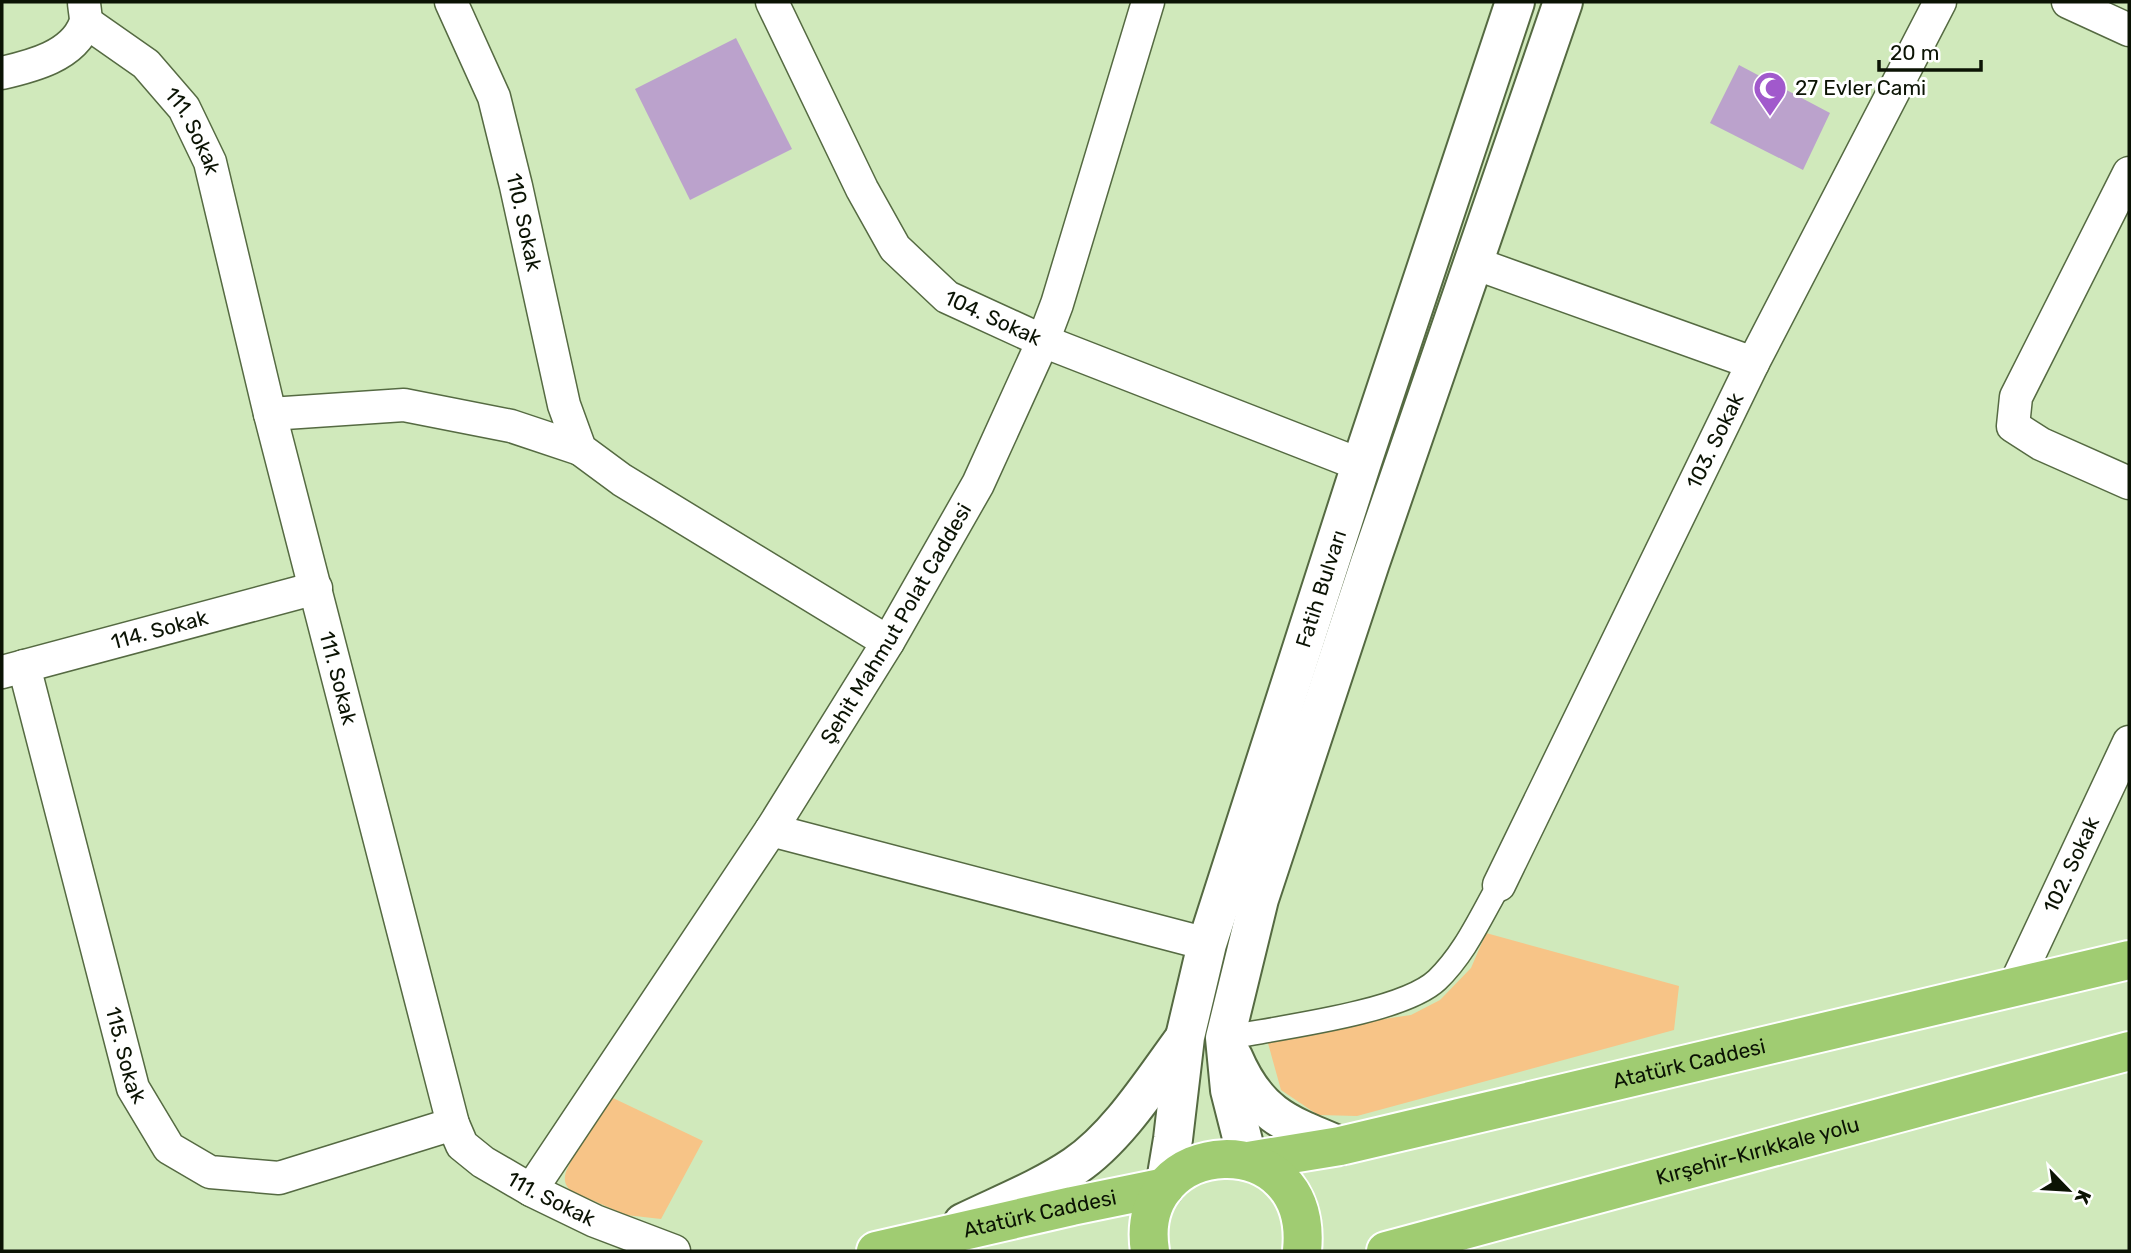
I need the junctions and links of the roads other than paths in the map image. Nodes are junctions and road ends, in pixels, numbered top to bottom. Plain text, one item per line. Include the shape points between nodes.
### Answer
1 (451, 2) edge
2 (772, 2) edge
3 (1148, 2) edge
4 (1515, 2) edge
5 (1563, 2) edge
6 (1940, 2) edge
7 (2068, 2) edge
8 (85, 12) edge
9 (2129, 30) edge
10 (2, 73) edge
11 (2129, 173) edge
12 (1474, 263) junction
13 (1043, 341) junction
14 (1753, 363) junction
15 (270, 414) junction
16 (580, 449) junction
17 (1361, 466) junction
18 (2129, 483) edge
19 (316, 589) junction
20 (888, 642) junction
21 (13, 669) edge
22 (2129, 742) edge
23 (771, 830) junction
24 (1499, 885) joint
25 (1207, 944) junction
26 (2129, 960) edge
27 (2014, 987) junction
28 (1185, 1037) junction
29 (1225, 1038) junction
30 (2129, 1051) edge
31 (453, 1124) junction
32 (1340, 1146) junction
33 (1248, 1161) junction
34 (1164, 1187) junction
35 (531, 1190) junction
36 (930, 1239) junction
37 (674, 1251) edge
38 (876, 1251) edge
39 (1150, 1251) edge
40 (1302, 1251) edge
41 (1386, 1251) edge

1 - 16 street, 110. Sokak via 494,97 564,405
2 - 13 street, 104. Sokak via 895,248 947,297
3 - 13 street, Şehit Mahmut Polat Caddesi
4 - 17 main road, Fatih Bulvarı
5 - 12 main road, Fatih Bulvarı
6 - 14 street, 103. Sokak
7 - 9 street
8 - 10 street via 74,42 60,54
8 - 15 street, 111. Sokak via 146,64 184,108 211,162
11 - 18 street via 2016,397 2013,426 2041,444
12 - 14 street
12 - 29 main road, Fatih Bulvarı via 1259,899
13 - 17 street, 104. Sokak
13 - 20 street, Şehit Mahmut Polat Caddesi via 978,484
14 - 24 street, 103. Sokak
15 - 16 street via 404,405 511,426
15 - 19 street, 111. Sokak
16 - 20 street via 622,480
17 - 25 main road, Fatih Bulvarı
19 - 21 street, 114. Sokak
19 - 31 street, 111. Sokak
20 - 23 street, Şehit Mahmut Polat Caddesi
21 - 31 street, 115. Sokak via 132,1088 169,1148 210,1172 279,1178
22 - 27 street, 102. Sokak
23 - 25 street
23 - 35 street, Şehit Mahmut Polat Caddesi
24 - 29 street via 1460,954 1435,982 1395,1003
25 - 28 main road, Fatih Bulvarı
26 - 27 highway, Atatürk Caddesi
27 - 32 highway, Atatürk Caddesi
28 - 34 main road, Fatih Bulvarı
28 - 36 main road via 1105,1140 1076,1166
29 - 32 main road via 1240,1074 1272,1114
29 - 33 main road, Fatih Bulvarı via 1230,1090
30 - 41 highway, Kırşehir-Kırıkkale yolu
31 - 35 street, 111. Sokak via 463,1145 483,1162
32 - 33 highway, Atatürk Caddesi
33 - 34 highway via 1225,1157 1203,1161
33 - 40 highway via 1270,1171 1287,1187 1299,1208
34 - 36 highway, Atatürk Caddesi
34 - 39 highway via 1152,1210 1147,1236
35 - 37 street, 111. Sokak
36 - 38 highway, Atatürk Caddesi

